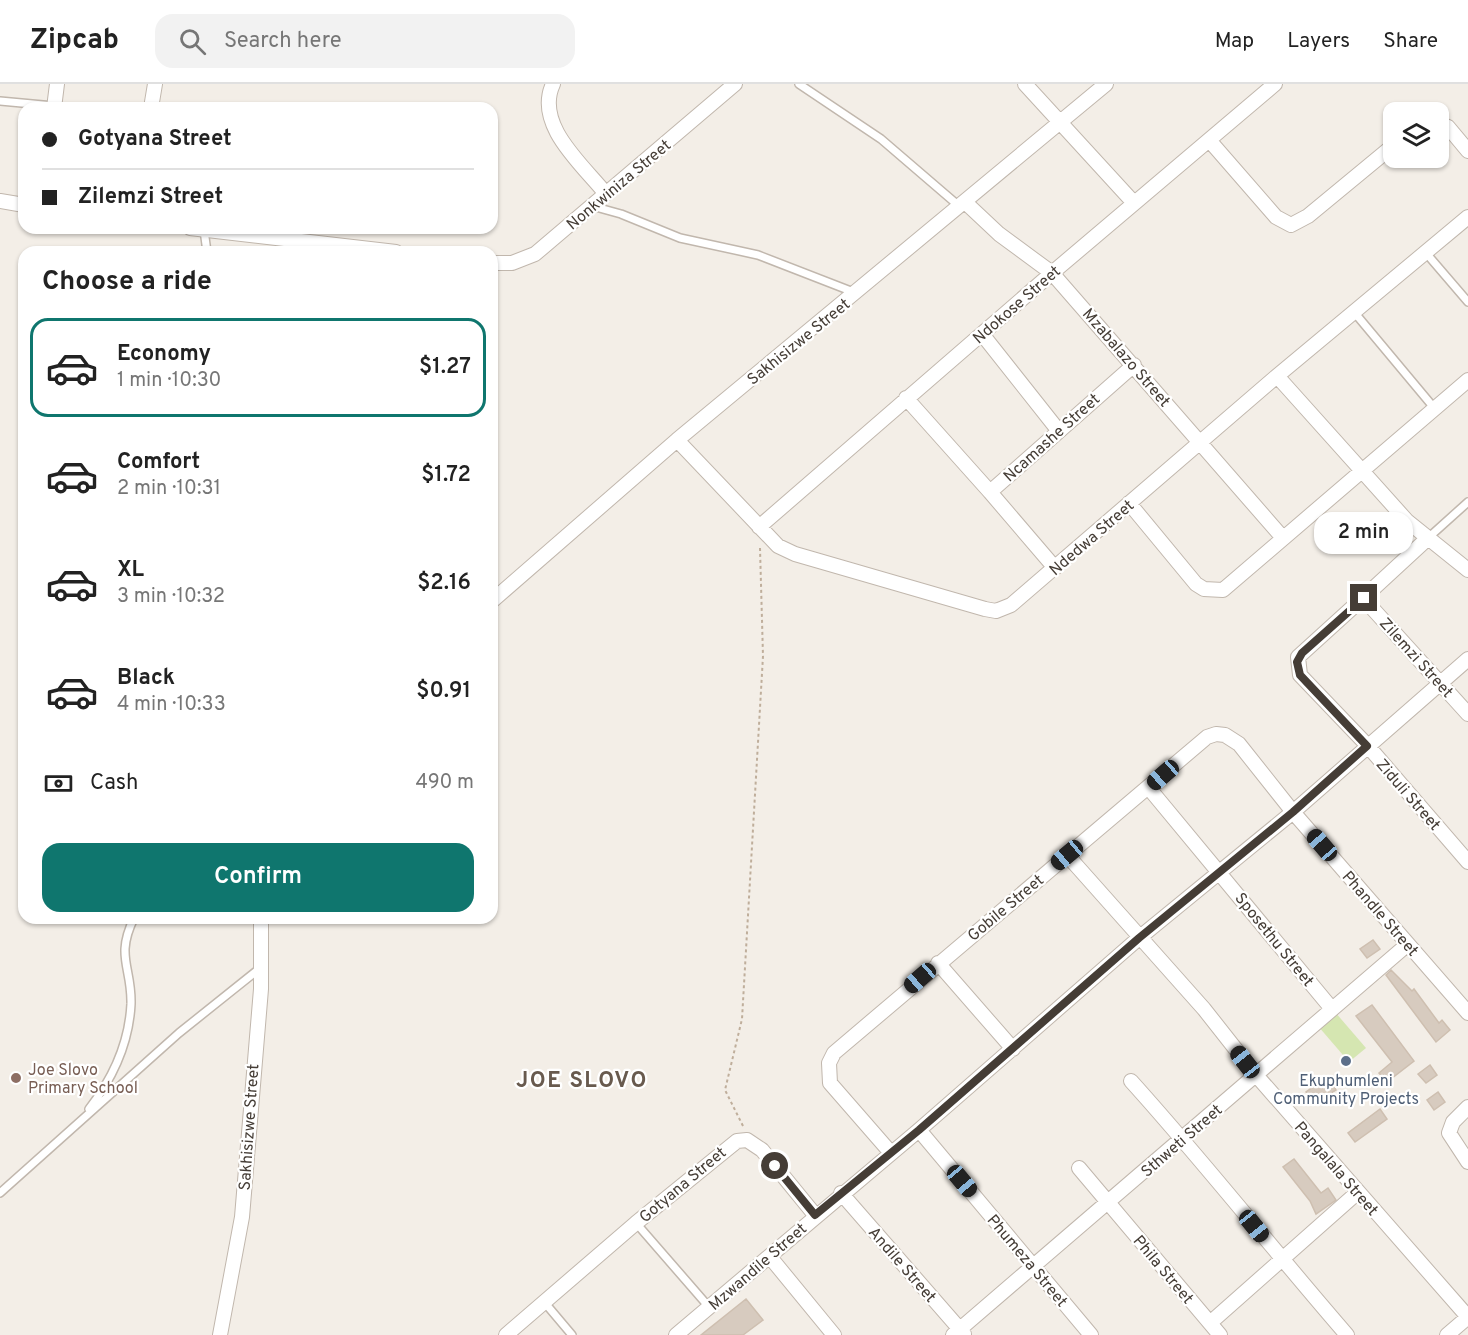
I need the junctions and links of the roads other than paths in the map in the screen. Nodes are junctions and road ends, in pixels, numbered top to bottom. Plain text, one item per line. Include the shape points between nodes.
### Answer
1 (57, 84) edge
2 (155, 84) edge
3 (553, 84) edge
4 (735, 84) edge
5 (799, 84) edge
6 (1025, 84) edge
7 (1106, 84) edge
8 (1275, 84) edge
9 (0, 101) edge
10 (58, 102) edge
11 (152, 102) edge
12 (18, 103) edge
13 (1060, 123) junction
14 (1449, 128) edge
15 (1209, 140) junction
16 (1468, 151) edge
17 (1383, 153) edge
18 (606, 194) junction
19 (0, 201) edge
20 (18, 204) edge
21 (1134, 204) junction
22 (591, 206) junction
23 (963, 206) junction
24 (1468, 217) edge
25 (246, 234) edge
26 (346, 246) edge
27 (1426, 253) junction
28 (498, 263) edge
29 (1052, 273) junction
30 (857, 293) junction
31 (1468, 302) edge
32 (1354, 312) junction
33 (982, 334) junction
34 (1134, 365) junction
35 (1277, 376) junction
36 (1468, 380) edge
37 (906, 398) junction
38 (1435, 410) junction
39 (1058, 430) junction
40 (677, 440) junction
41 (1202, 442) junction
42 (1363, 472) junction
43 (990, 492) junction
44 (1468, 502) edge
45 (1129, 503) junction
46 (759, 527) junction
47 (1283, 538) junction
48 (1426, 539) junction
49 (1055, 568) junction
50 (1468, 570) edge
51 (498, 596) edge
52 (1364, 598) junction
53 (1468, 659) edge
54 (1441, 682) junction
55 (1468, 714) edge
56 (1367, 746) junction
57 (1148, 787) junction
58 (1293, 812) junction
59 (1067, 855) junction
60 (1468, 862) edge
61 (1220, 872) junction
62 (131, 924) edge
63 (261, 924) edge
64 (1139, 938) junction
65 (1408, 944) junction
66 (938, 963) junction
67 (259, 969) junction
68 (1332, 1009) junction
69 (1468, 1013) edge
70 (1012, 1049) junction
71 (1256, 1076) junction
72 (1131, 1081) dead end
73 (1468, 1107) edge
74 (78, 1123) junction
75 (919, 1130) junction
76 (1183, 1139) junction
77 (891, 1153) junction
78 (1468, 1162) edge
79 (1079, 1168) dead end
80 (1358, 1192) junction
81 (0, 1193) edge
82 (841, 1193) junction
83 (1108, 1203) junction
84 (815, 1215) junction
85 (636, 1222) junction
86 (770, 1257) junction
87 (1281, 1260) junction
88 (1033, 1266) junction
89 (545, 1303) junction
90 (709, 1307) junction
91 (1468, 1317) edge
92 (1210, 1323) junction
93 (960, 1333) edge
94 (220, 1335) edge
95 (506, 1335) edge
96 (572, 1335) edge
97 (676, 1335) edge
98 (834, 1335) edge
99 (1091, 1335) edge
100 (1220, 1335) edge
101 (1347, 1335) edge
102 (1447, 1335) edge

1 - 10 street
2 - 11 street
3 - 18 street via 548,98 551,122
4 - 18 street, Nonkwiniza Street
5 - 23 lane via 881,139
6 - 13 street
7 - 13 street, Sakhisizwe Street
8 - 15 street, Ndokose Street
9 - 12 lane
13 - 21 street
13 - 23 street, Sakhisizwe Street
14 - 16 street
15 - 17 street via 1276,217 1291,225 1308,216
15 - 21 street, Ndokose Street
18 - 22 street, Nonkwiniza Street
19 - 20 street
21 - 29 street, Ndokose Street
22 - 28 street, Nonkwiniza Street via 535,254 512,263
22 - 30 lane via 694,242 758,255
23 - 29 street, Mzabalazo Street
23 - 30 street, Sakhisizwe Street
24 - 27 street, Ndedwa Street
25 - 26 street
27 - 31 lane
27 - 32 street, Ndedwa Street
29 - 33 street, Ndokose Street
29 - 34 street, Mzabalazo Street
30 - 40 street, Sakhisizwe Street
32 - 35 street, Ndedwa Street
32 - 38 lane
33 - 37 street, Ndokose Street
33 - 39 street
34 - 39 street, Ncamashe Street
34 - 41 street, Mzabalazo Street
35 - 41 street, Ndedwa Street
35 - 42 street
36 - 38 street
37 - 43 street
37 - 46 street, Ndokose Street
38 - 42 street
39 - 43 street, Ncamashe Street
40 - 46 street, Ndedwa Street
40 - 51 street, Sakhisizwe Street
41 - 45 street, Ndedwa Street
41 - 47 street, Mzabalazo Street
42 - 47 street
42 - 48 street
43 - 49 street, Ncamashe Street
44 - 48 lane
45 - 47 street via 1204,589 1223,590
45 - 49 street, Ndedwa Street
46 - 49 street, Ndedwa Street via 778,546 795,554 996,611 1011,605
48 - 50 street
48 - 52 street
52 - 54 street, Zilemzi Street
52 - 56 street, Ziduli Street via 1298,657 1300,675
53 - 54 street, Mzwandile Street
54 - 55 street, Zilemzi Street
54 - 56 street, Mzwandile Street
56 - 58 street, Mzwandile Street
56 - 60 street, Ziduli Street
57 - 58 street, Gobile Street via 1207,737 1225,735 1239,744
57 - 59 street, Gobile Street
57 - 61 street, Sposethu Street
58 - 61 street, Mzwandile Street
58 - 65 street, Phandle Street
59 - 64 street, Pangalala Street
59 - 66 street, Gobile Street
61 - 64 street, Mzwandile Street
61 - 68 street, Sposethu Street
62 - 74 lane via 124,958 131,1002 125,1046 103,1091
63 - 67 street, Sakhisizwe Street
64 - 70 street, Mzwandile Street
64 - 71 street, Pangalala Street via 1204,1010
65 - 68 street, Sthweti Street
65 - 69 street, Phandle Street
66 - 70 street
66 - 77 street, Gobile Street via 834,1053 829,1063 828,1074 836,1093
67 - 74 lane via 179,1033
67 - 94 street, Sakhisizwe Street via 261,989 242,1217
68 - 71 street, Sthweti Street
70 - 75 street, Mzwandile Street
71 - 76 street, Sthweti Street
71 - 80 street, Pangalala Street
72 - 76 street
73 - 78 street via 1453,1122 1449,1133
74 - 81 lane
75 - 77 street, Mzwandile Street
75 - 88 street, Phumeza Street
76 - 83 street, Sthweti Street
76 - 87 street
77 - 82 street, Mzwandile Street
79 - 83 street, Phila Street
80 - 87 street
80 - 91 street, Pangalala Street
82 - 84 street, Mzwandile Street
82 - 93 street, Andile Street
83 - 88 street, Sthweti Street
83 - 92 street, Phila Street
84 - 85 street, Gotyana Street via 762,1150 747,1140 732,1143
84 - 86 street, Mzwandile Street
85 - 89 street, Gotyana Street
85 - 90 lane
86 - 90 street, Mzwandile Street
86 - 98 street
87 - 92 street
87 - 101 street
88 - 93 street, Sthweti Street
88 - 99 street, Phumeza Street
89 - 95 street, Gotyana Street
89 - 96 lane
90 - 97 street, Mzwandile Street
91 - 102 street
92 - 100 street, Phila Street

